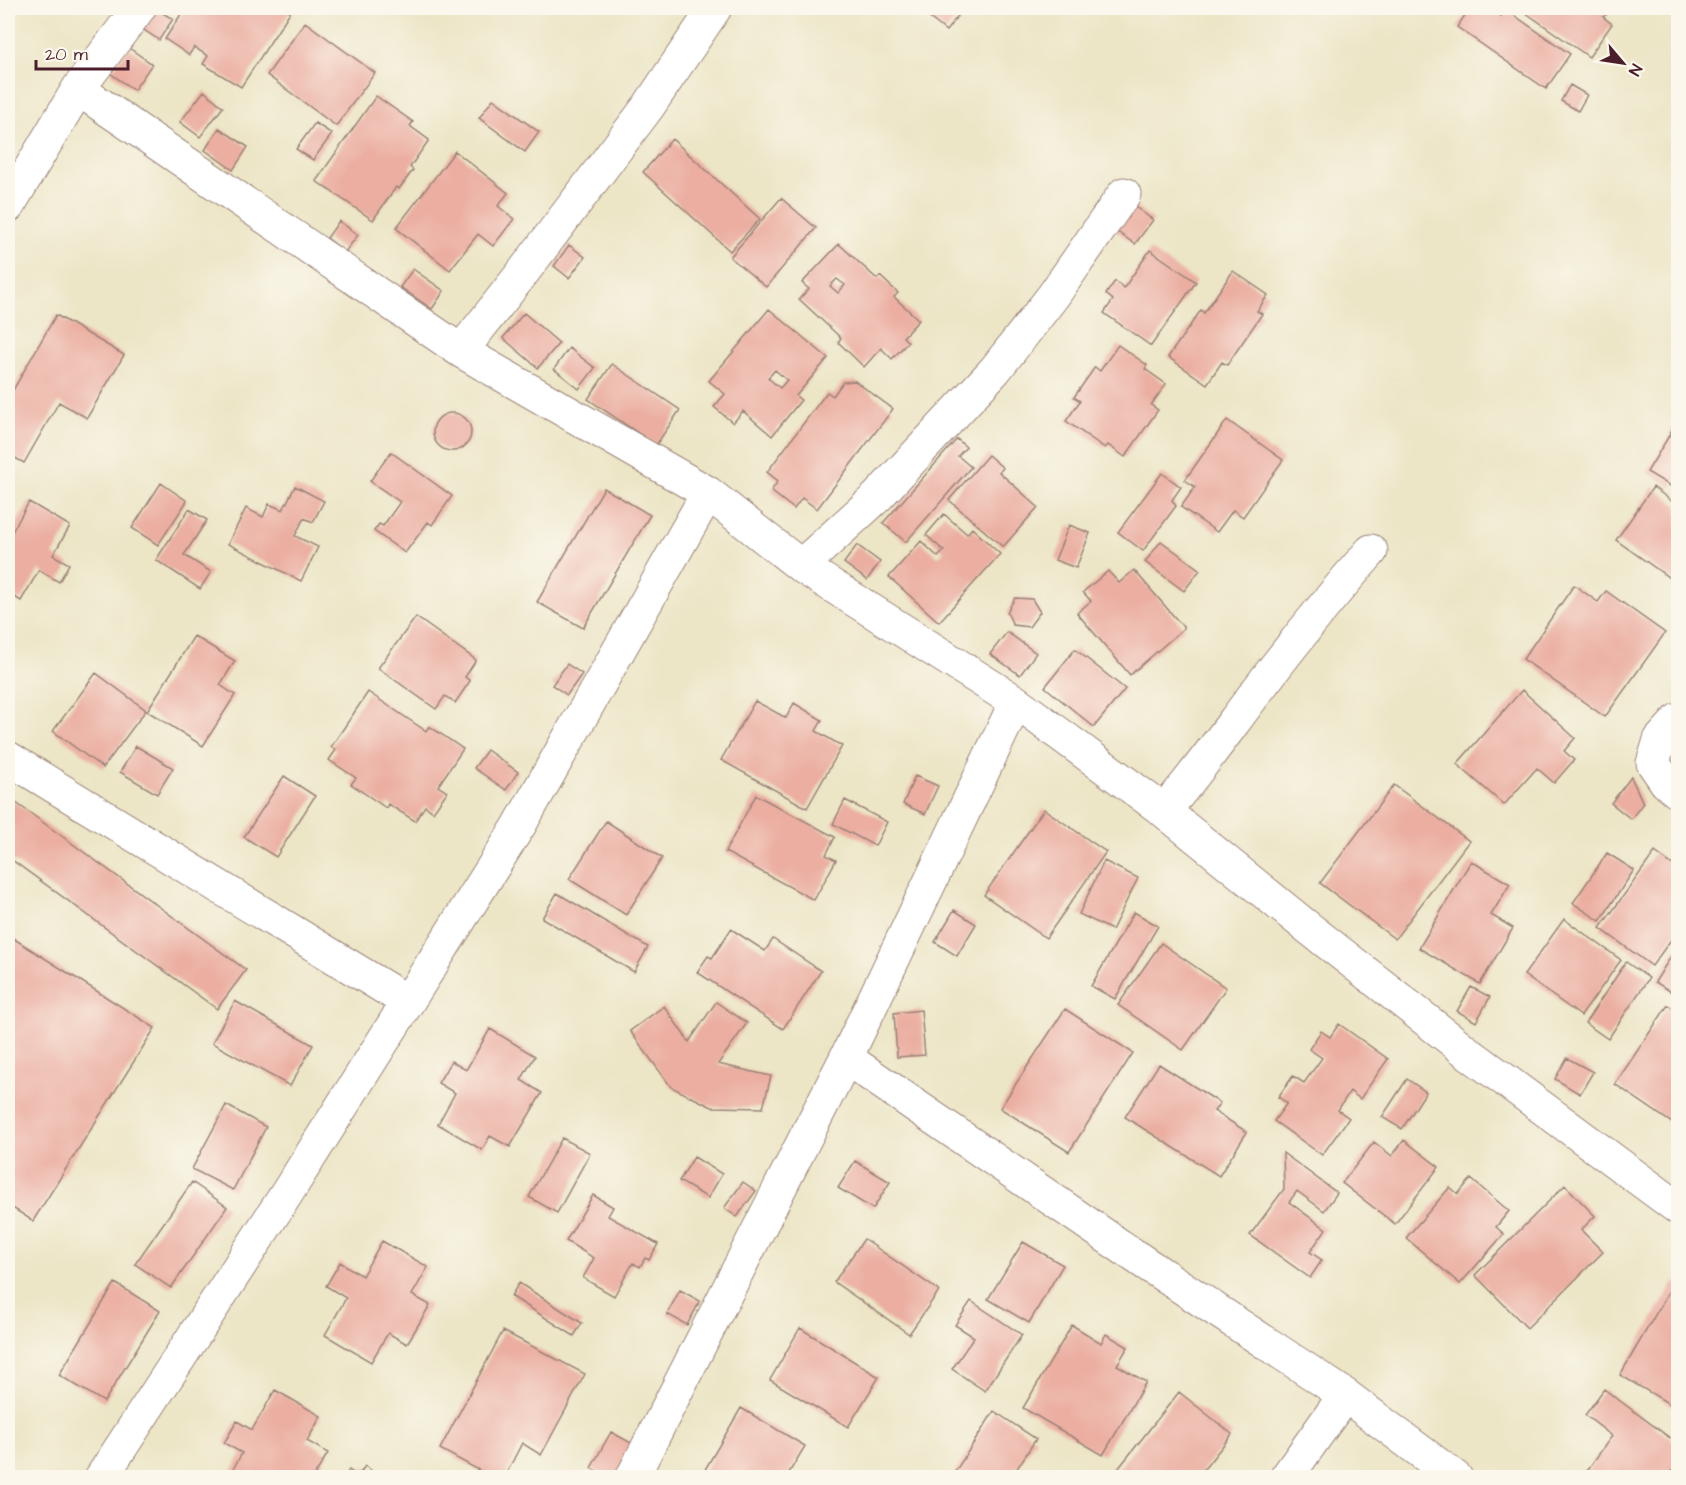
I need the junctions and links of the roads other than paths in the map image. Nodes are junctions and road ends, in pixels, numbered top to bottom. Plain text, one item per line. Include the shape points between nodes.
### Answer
1 (139, 8) edge
2 (715, 8) edge
3 (78, 89) junction
4 (1124, 194) dead end
5 (8, 206) edge
6 (461, 351) junction
7 (708, 493) junction
8 (1371, 551) dead end
9 (801, 566) junction
10 (1016, 702) junction
11 (1678, 720) edge
12 (8, 758) edge
13 (1678, 792) edge
14 (1164, 811) junction
15 (408, 1002) junction
16 (846, 1058) junction
17 (1678, 1208) edge
18 (1345, 1395) junction
19 (101, 1478) edge
20 (632, 1478) edge
21 (1286, 1478) edge
22 (1456, 1478) edge

1 - 3 street
2 - 6 street via 648,107
3 - 5 street
3 - 6 street
4 - 9 street via 1053,296 995,370 878,496
6 - 7 street
7 - 9 street
7 - 15 street via 519,826
8 - 14 street
9 - 10 street
10 - 14 street
10 - 16 street
11 - 13 street via 1660,740 1653,763
12 - 15 street
14 - 17 street via 1467,1052
15 - 19 street
16 - 18 street
16 - 20 street
18 - 21 street
18 - 22 street

